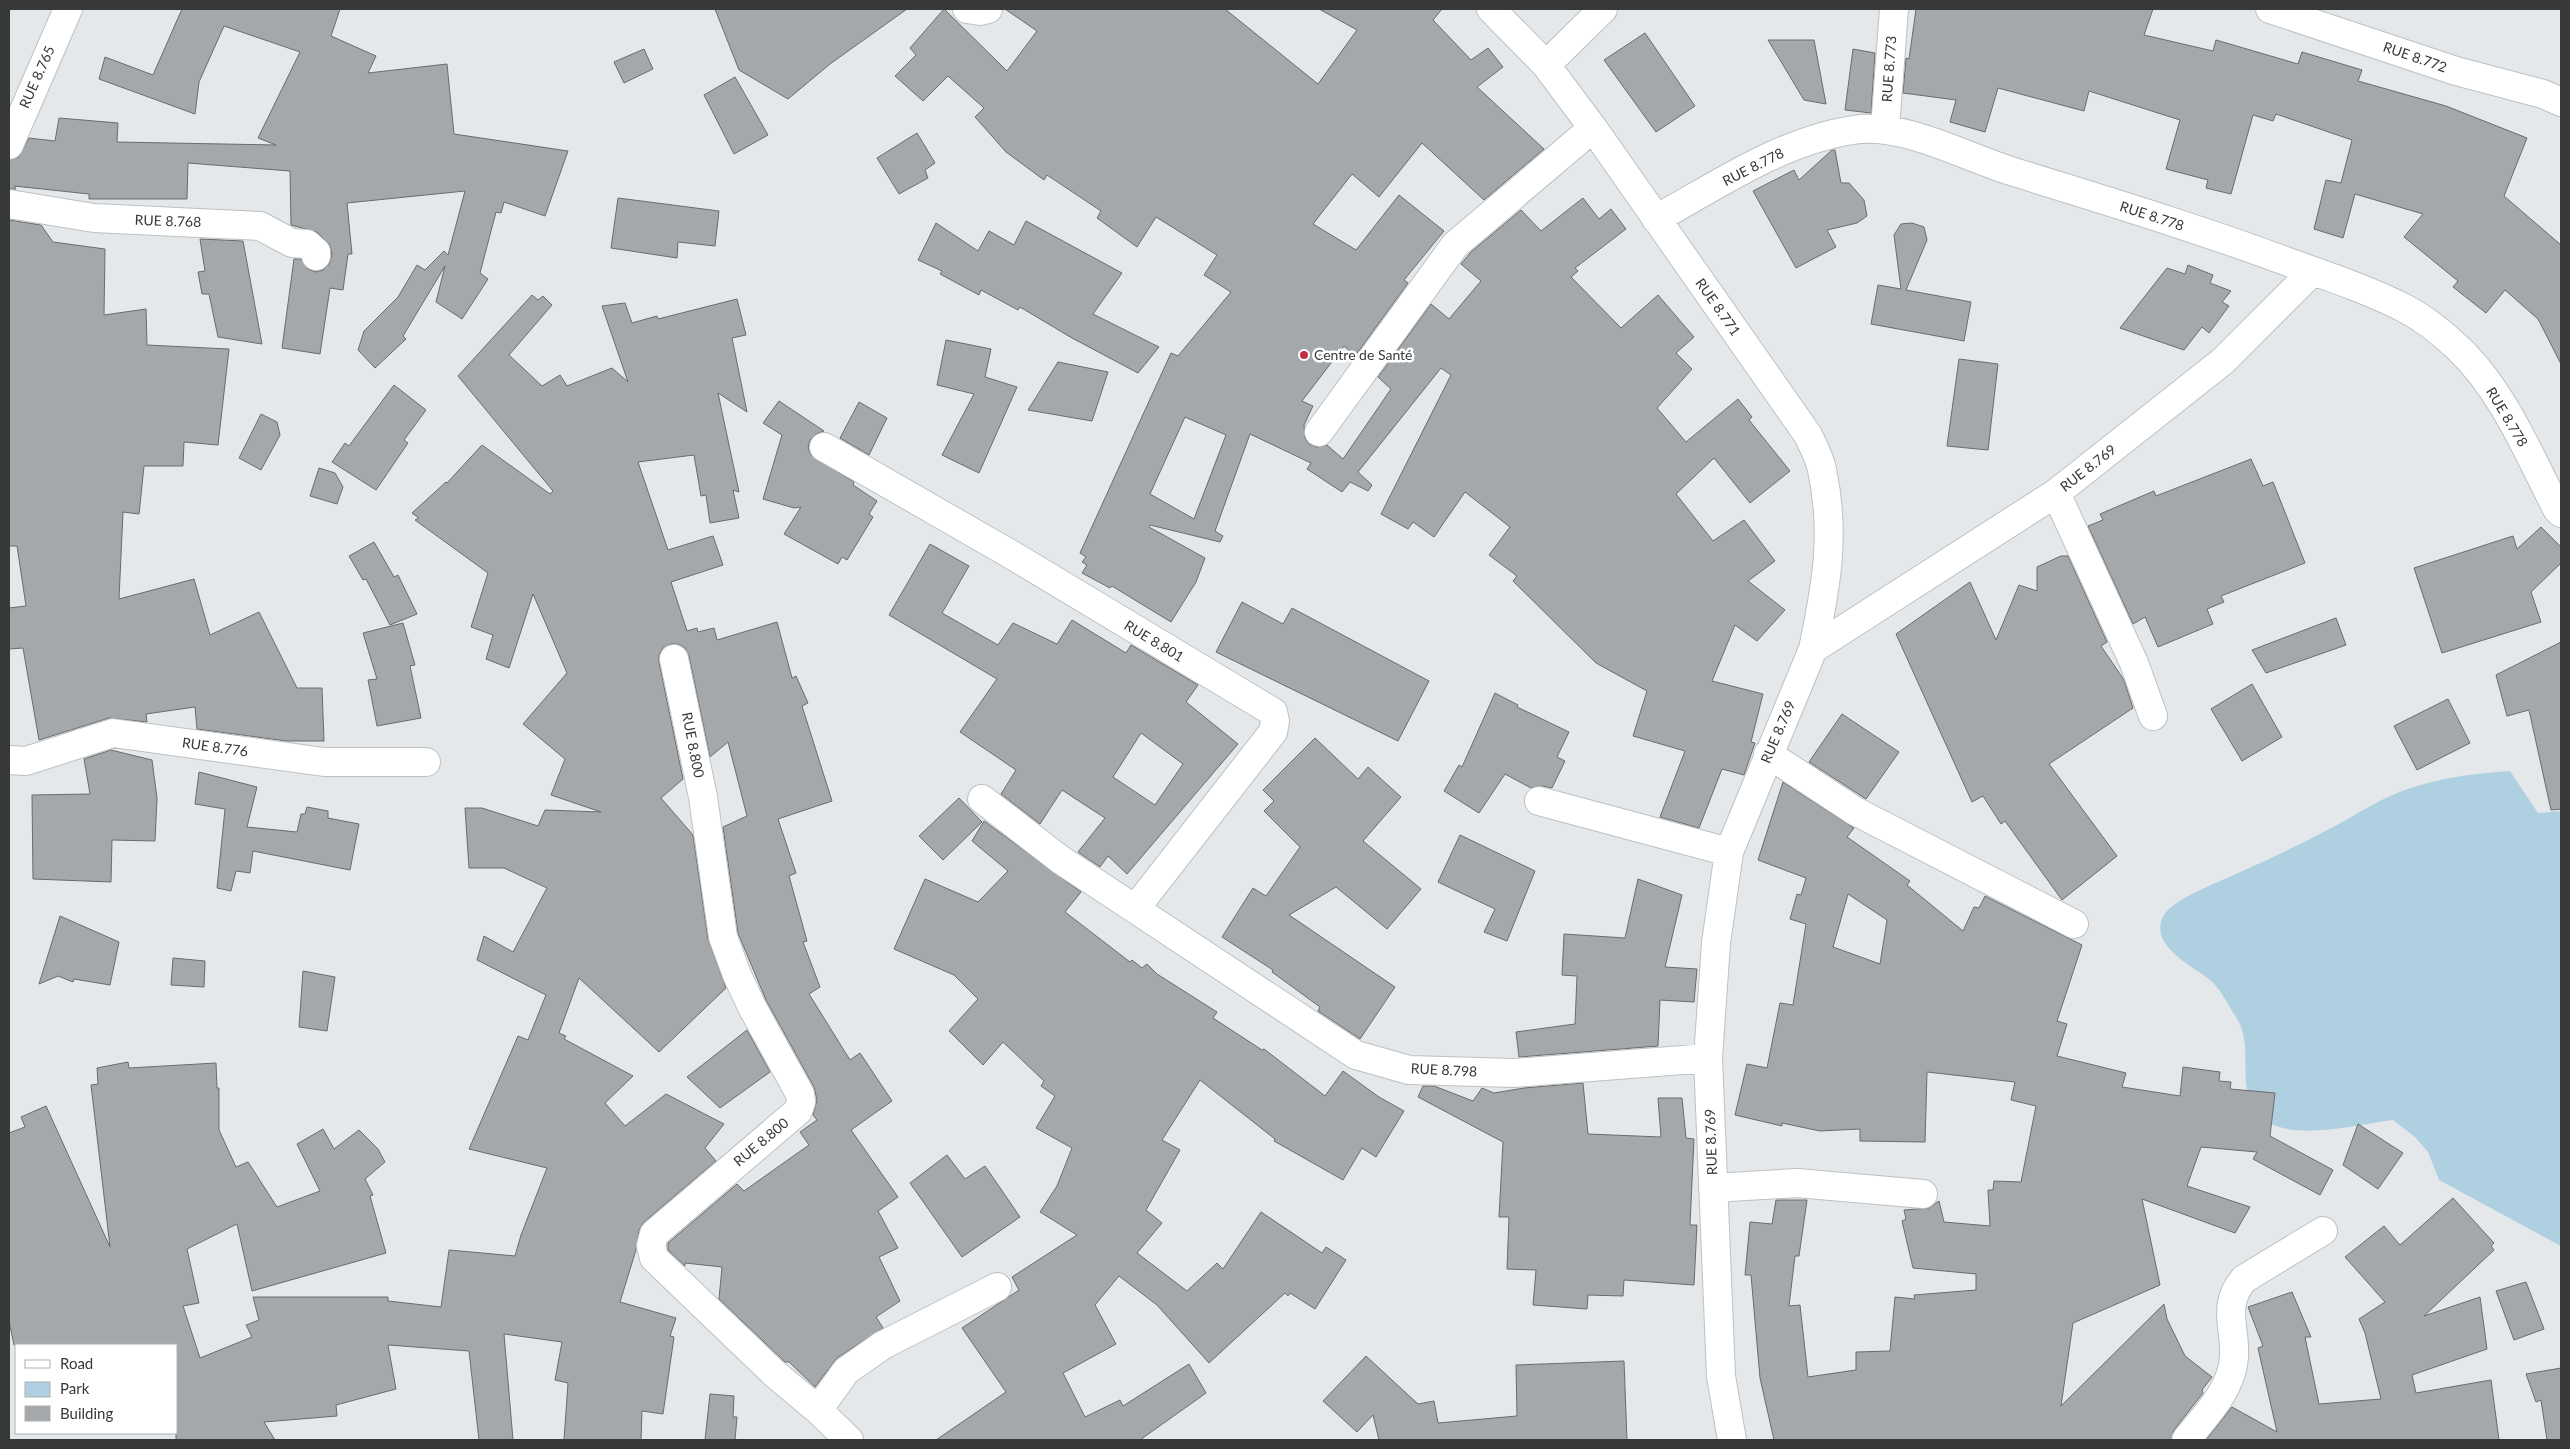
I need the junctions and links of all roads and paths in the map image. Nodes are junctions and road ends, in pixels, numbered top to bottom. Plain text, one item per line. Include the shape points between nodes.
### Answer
1 (68, 9) edge
2 (967, 9) edge
3 (988, 9) edge
4 (1491, 9) edge
5 (1603, 9) edge
6 (1894, 9) edge
7 (2270, 9) edge
8 (1546, 65) junction
9 (2561, 102) edge
10 (1593, 128) junction
11 (1885, 129) junction
12 (9, 145) edge
13 (9, 204) edge
14 (1656, 219) junction
15 (316, 256) dead end
16 (2313, 271) junction
17 (1319, 432) dead end
18 (824, 447) dead end
19 (2056, 493) junction
20 (2561, 513) edge
21 (1813, 649) junction
22 (674, 659) dead end
23 (2153, 716) dead end
24 (1768, 754) junction
25 (9, 760) edge
26 (426, 762) dead end
27 (982, 799) dead end
28 (1539, 801) dead end
29 (1729, 852) junction
30 (1135, 909) junction
31 (2074, 924) dead end
32 (1708, 1058) junction
33 (1713, 1188) junction
34 (1923, 1194) dead end
35 (2323, 1231) dead end
36 (997, 1287) dead end
37 (818, 1410) junction
38 (849, 1440) edge
39 (1732, 1440) edge
40 (2186, 1440) edge

1 - 12 street, RUE 8.765
2 - 3 street via 980,12
4 - 8 street, RUE 8.771
5 - 8 street
6 - 11 street, RUE 8.773
7 - 9 street, RUE 8.772
8 - 10 street, RUE 8.771
10 - 14 street, RUE 8.771
10 - 17 street via 1454,245
11 - 14 street, RUE 8.778 via 1854,130 1800,143
11 - 16 street, RUE 8.778 via 2228,240
13 - 15 street, RUE 8.768 via 94,218 260,226 292,243 307,244
14 - 21 street, RUE 8.771 via 1808,435 1822,469 1830,548 1826,590
16 - 19 street, RUE 8.769 via 2223,361
16 - 20 street, RUE 8.778 via 2408,310 2457,348 2488,384
18 - 30 street, RUE 8.801 via 1273,712 1273,732
19 - 21 street, RUE 8.769
19 - 23 street via 2134,663
21 - 24 street, RUE 8.769
22 - 37 street, RUE 8.800 via 703,797 723,937 740,983 800,1094 801,1102 798,1111 654,1234 650,1246 654,1258 775,1374
24 - 29 street, RUE 8.769
24 - 31 street via 1855,811
25 - 26 street, RUE 8.776 via 26,761 113,733 324,762
27 - 30 street, RUE 8.798 via 1061,860
28 - 29 street
29 - 32 street, RUE 8.769 via 1716,943
30 - 32 street, RUE 8.798 via 1356,1055 1409,1070 1514,1073
32 - 33 street, RUE 8.769
33 - 34 street via 1797,1183
33 - 39 street, RUE 8.769 via 1720,1376
35 - 40 street via 2244,1279 2235,1290 2230,1304 2234,1357 2229,1377 2221,1394
36 - 37 street via 883,1344 846,1371
37 - 38 street, RUE 8.800

